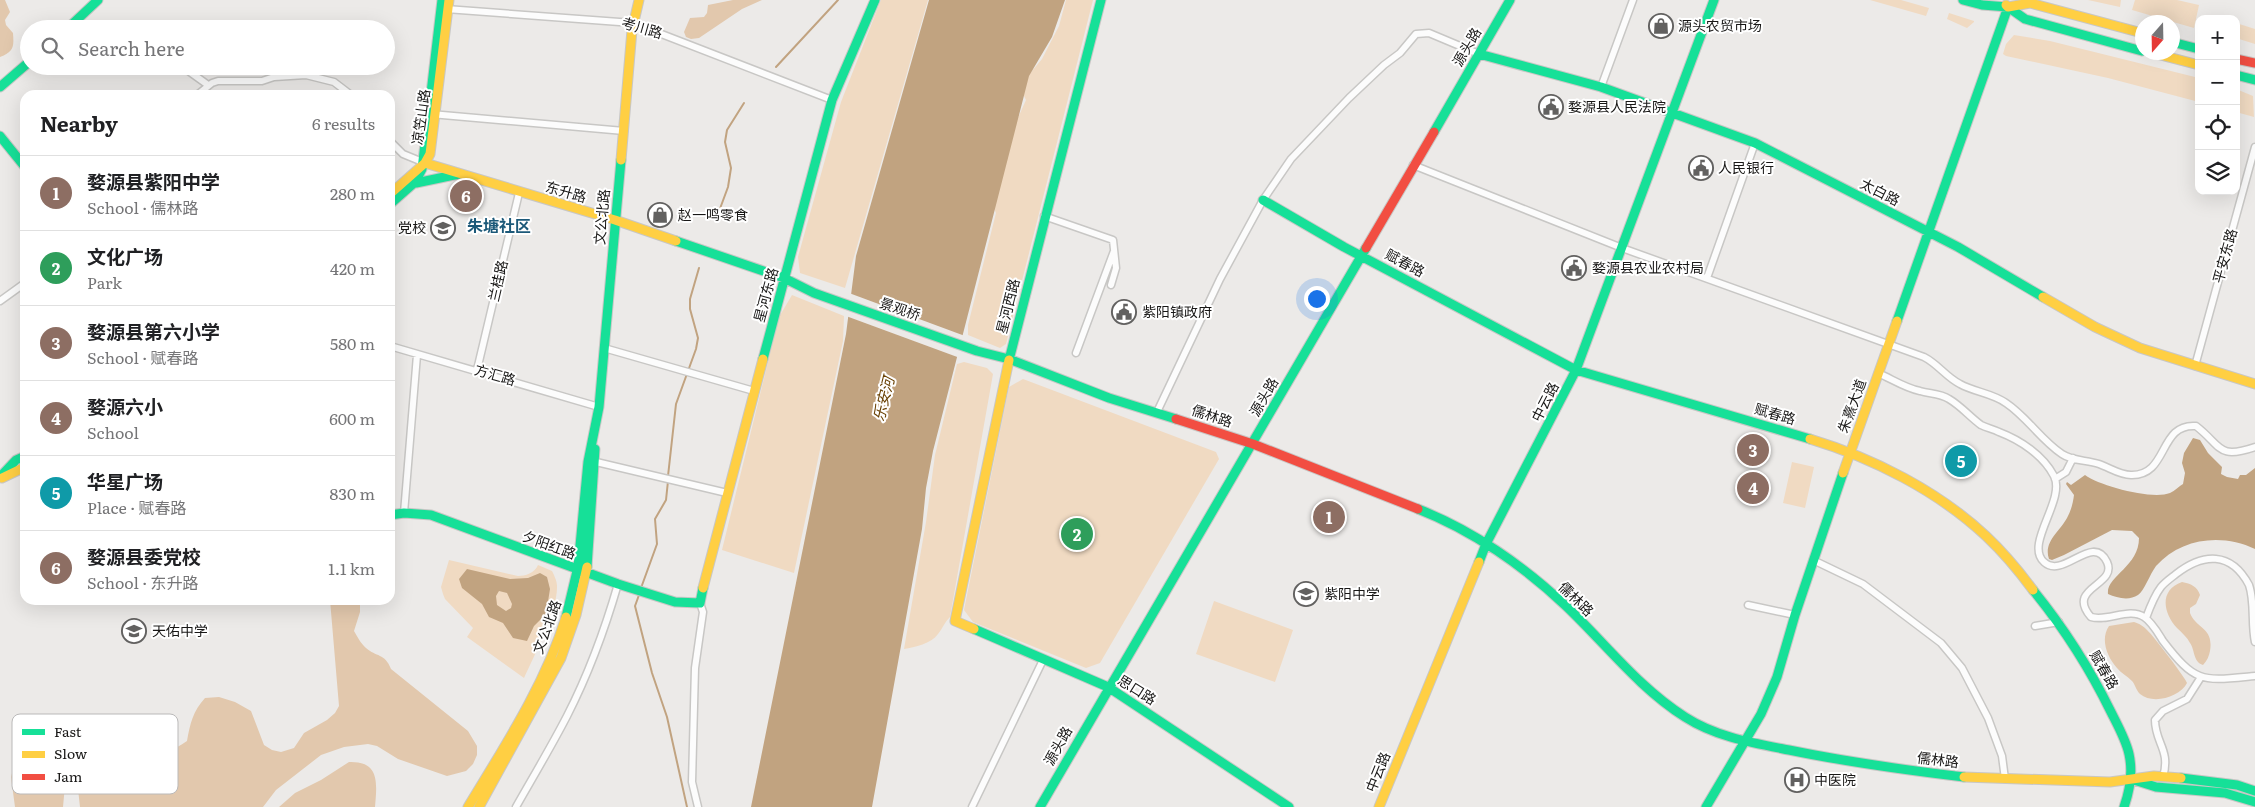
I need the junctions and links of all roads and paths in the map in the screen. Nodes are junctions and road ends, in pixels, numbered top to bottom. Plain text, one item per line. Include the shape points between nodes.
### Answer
1 (98, 0) edge
2 (639, 0) edge
3 (875, 0) edge
4 (1101, 0) edge
5 (1510, 0) edge
6 (1633, 0) edge
7 (1714, 0) edge
8 (1963, 0) edge
9 (1998, 0) edge
10 (2009, 3) edge
11 (445, 5) edge
12 (77, 20) edge
13 (633, 23) junction
14 (2135, 32) edge
15 (2180, 44) edge
16 (2195, 48) edge
17 (2135, 49) edge
18 (1479, 54) junction
19 (2180, 60) edge
20 (2240, 60) edge
21 (2195, 64) edge
22 (2255, 64) edge
23 (20, 70) edge
24 (194, 75) edge
25 (2240, 76) edge
26 (2255, 80) edge
27 (208, 85) junction
28 (0, 87) edge
29 (1601, 87) junction
30 (202, 90) edge
31 (344, 90) edge
32 (832, 100) junction
33 (1671, 111) junction
34 (432, 114) junction
35 (624, 131) junction
36 (0, 136) edge
37 (1755, 143) junction
38 (395, 146) edge
39 (2255, 147) edge
40 (20, 161) edge
41 (425, 163) junction
42 (1413, 165) junction
43 (463, 174) junction
44 (411, 185) junction
45 (395, 190) edge
46 (519, 193) junction
47 (395, 199) edge
48 (1263, 200) junction
49 (1044, 216) junction
50 (615, 220) junction
51 (1928, 232) junction
52 (1115, 248) junction
53 (1622, 248) junction
54 (1360, 256) junction
55 (784, 278) junction
56 (1707, 278) junction
57 (1111, 285) dead end
58 (20, 286) edge
59 (0, 301) edge
60 (1889, 343) junction
61 (395, 347) edge
62 (604, 348) junction
63 (1076, 353) dead end
64 (417, 354) junction
65 (1009, 359) junction
66 (2195, 366) junction
67 (477, 370) junction
68 (1576, 370) junction
69 (1878, 373) junction
70 (2255, 384) edge
71 (754, 392) junction
72 (599, 407) junction
73 (1157, 412) junction
74 (1253, 444) junction
75 (2255, 447) edge
76 (1850, 453) junction
77 (20, 458) edge
78 (2072, 458) junction
79 (592, 461) junction
80 (20, 469) edge
81 (0, 478) edge
82 (2055, 479) junction
83 (727, 493) junction
84 (404, 513) junction
85 (395, 514) edge
86 (1486, 544) junction
87 (1813, 560) junction
88 (578, 570) junction
89 (587, 573) junction
90 (618, 584) junction
91 (700, 603) junction
92 (1748, 605) dead end
93 (1795, 615) junction
94 (2146, 618) junction
95 (956, 621) joint
96 (2059, 622) junction
97 (2035, 626) dead end
98 (2255, 642) edge
99 (1043, 660) junction
100 (2255, 676) edge
101 (2201, 677) junction
102 (1108, 687) junction
103 (1744, 741) junction
104 (2163, 777) junction
105 (2005, 779) junction
106 (2131, 779) junction
107 (2255, 791) edge
108 (2255, 802) edge
109 (468, 807) edge
110 (479, 807) edge
111 (516, 807) edge
112 (698, 807) edge
113 (972, 807) edge
114 (1040, 807) edge
115 (1289, 807) edge
116 (1379, 807) edge
117 (1706, 807) edge
118 (2124, 807) edge

1 - 12 main road
2 - 13 main road, 文公北路
3 - 32 main road, 星河东路
4 - 49 main road, 星河西路
5 - 18 main road, 源头路
6 - 29 street
7 - 33 main road, 中云路
8 - 10 main road via 1982,5
9 - 10 main road
10 - 14 main road via 2030,3
10 - 17 main road via 2025,19
10 - 51 main road, 朱熹大道
11 - 13 street, 考川路
11 - 34 main road, 凉笠山路
13 - 32 street, 考川路
13 - 35 main road, 文公北路
15 - 16 main road
18 - 29 main road, 太白路
18 - 42 main road, 源头路
18 - 48 street via 1429,33 1416,34 1291,159
19 - 21 main road
20 - 22 main road
23 - 28 main road
24 - 27 street
25 - 26 main road
27 - 30 street
27 - 31 street via 218,81 306,76 334,82
29 - 33 main road, 太白路
32 - 55 main road, 星河东路
33 - 37 main road, 太白路
33 - 53 main road, 中云路
34 - 35 street
34 - 41 main road, 凉笠山路 via 430,154
35 - 50 main road, 文公北路
36 - 40 main road
37 - 51 main road, 太白路
37 - 56 street
38 - 41 street via 403,154
39 - 66 street, 平安东路
41 - 43 main road, 东升路 / 东升路
41 - 44 main road, 凉笠山路 via 420,178
41 - 45 main road
42 - 53 street
42 - 54 main road, 源头路
43 - 44 main road via 431,178
43 - 46 main road, 东升路 / 东升路
44 - 47 main road
46 - 50 main road, 东升路 / 东升路
46 - 67 street, 兰桂路
48 - 54 main road, 赋春路
48 - 73 street via 1220,279
49 - 52 street via 1113,240
49 - 65 main road, 星河西路
50 - 55 main road, 东升路 / 东升路
50 - 62 main road, 文公北路
51 - 60 main road, 朱熹大道
51 - 66 main road, 太白路 via 2095,327 2140,348
52 - 57 street via 1116,268
52 - 63 street
53 - 56 street
53 - 68 main road, 中云路
54 - 68 main road, 赋春路
54 - 74 main road, 源头路
55 - 65 main road, 景观桥 via 814,293
55 - 71 main road, 星河东路
56 - 60 street
58 - 59 street
60 - 69 main road, 朱熹大道
60 - 78 street via 1930,360 1961,385 2006,402 2045,440
61 - 64 street, 方汇路
62 - 71 street
62 - 72 main road, 文公北路
64 - 67 street, 方汇路
64 - 84 street
65 - 73 main road, 儒林路 via 1109,398
65 - 95 main road, 星河西路
66 - 70 main road, 太白路
67 - 72 street, 方汇路
68 - 76 main road, 赋春路
68 - 86 main road, 中云路
69 - 76 main road, 朱熹大道
69 - 82 street via 1920,391 1948,398 1985,427 2027,446
71 - 83 main road, 星河东路
72 - 79 main road, 文公北路
73 - 74 main road, 儒林路
74 - 86 main road, 儒林路 via 1438,517
74 - 102 main road, 源头路
75 - 78 street via 2234,454 2228,452 2216,446 2196,426 2190,425 2172,434 2158,462 2142,474 2120,473
76 - 87 main road, 朱熹大道
76 - 96 main road, 赋春路 via 1916,486 1985,534
77 - 81 main road
78 - 82 street via 2066,472
79 - 83 street
79 - 88 main road, 文公北路
79 - 89 main road, 文公北路
80 - 81 main road
82 - 94 street via 2055,495 2040,540 2040,558 2049,566 2057,567 2084,553 2099,553 2106,559 2108,572 2085,595 2087,612 2096,619 2126,615
83 - 91 main road, 星河东路
84 - 85 main road, 夕阳红路
84 - 88 main road, 夕阳红路 via 442,518
86 - 103 main road, 儒林路 via 1566,606 1626,668 1669,706 1715,733
86 - 116 main road, 中云路
87 - 93 main road, 朱熹大道
87 - 105 street via 1863,584 1941,643 1962,668 1988,718 2002,756
88 - 89 main road, 夕阳红路
88 - 109 main road, 文公北路 via 572,600 548,665
89 - 90 main road, 夕阳红路
89 - 110 main road, 文公北路 via 561,658
90 - 91 main road, 夕阳红路 via 675,602
90 - 111 street via 587,672
91 - 112 street via 704,612 695,668 692,782
92 - 93 street
93 - 103 main road, 朱熹大道 via 1777,677 1761,714
94 - 98 street via 2162,586 2196,561 2217,558 2240,570 2250,587
94 - 101 street via 2180,662
95 - 99 main road, 思口路
96 - 97 street
96 - 106 main road, 赋春路 via 2117,726 2128,753
99 - 102 main road, 思口路
99 - 113 street
100 - 101 street
101 - 104 street via 2187,699 2163,711 2155,720 2167,762
102 - 114 main road, 源头路
102 - 115 main road, 思口路
103 - 105 main road, 儒林路 via 1869,765
103 - 117 main road, 朱熹大道
104 - 106 main road, 儒林路
104 - 107 main road, 儒林路 via 2199,779
105 - 106 main road, 儒林路 via 2110,782
106 - 108 main road via 2156,787 2225,793
106 - 118 main road, 赋春路

